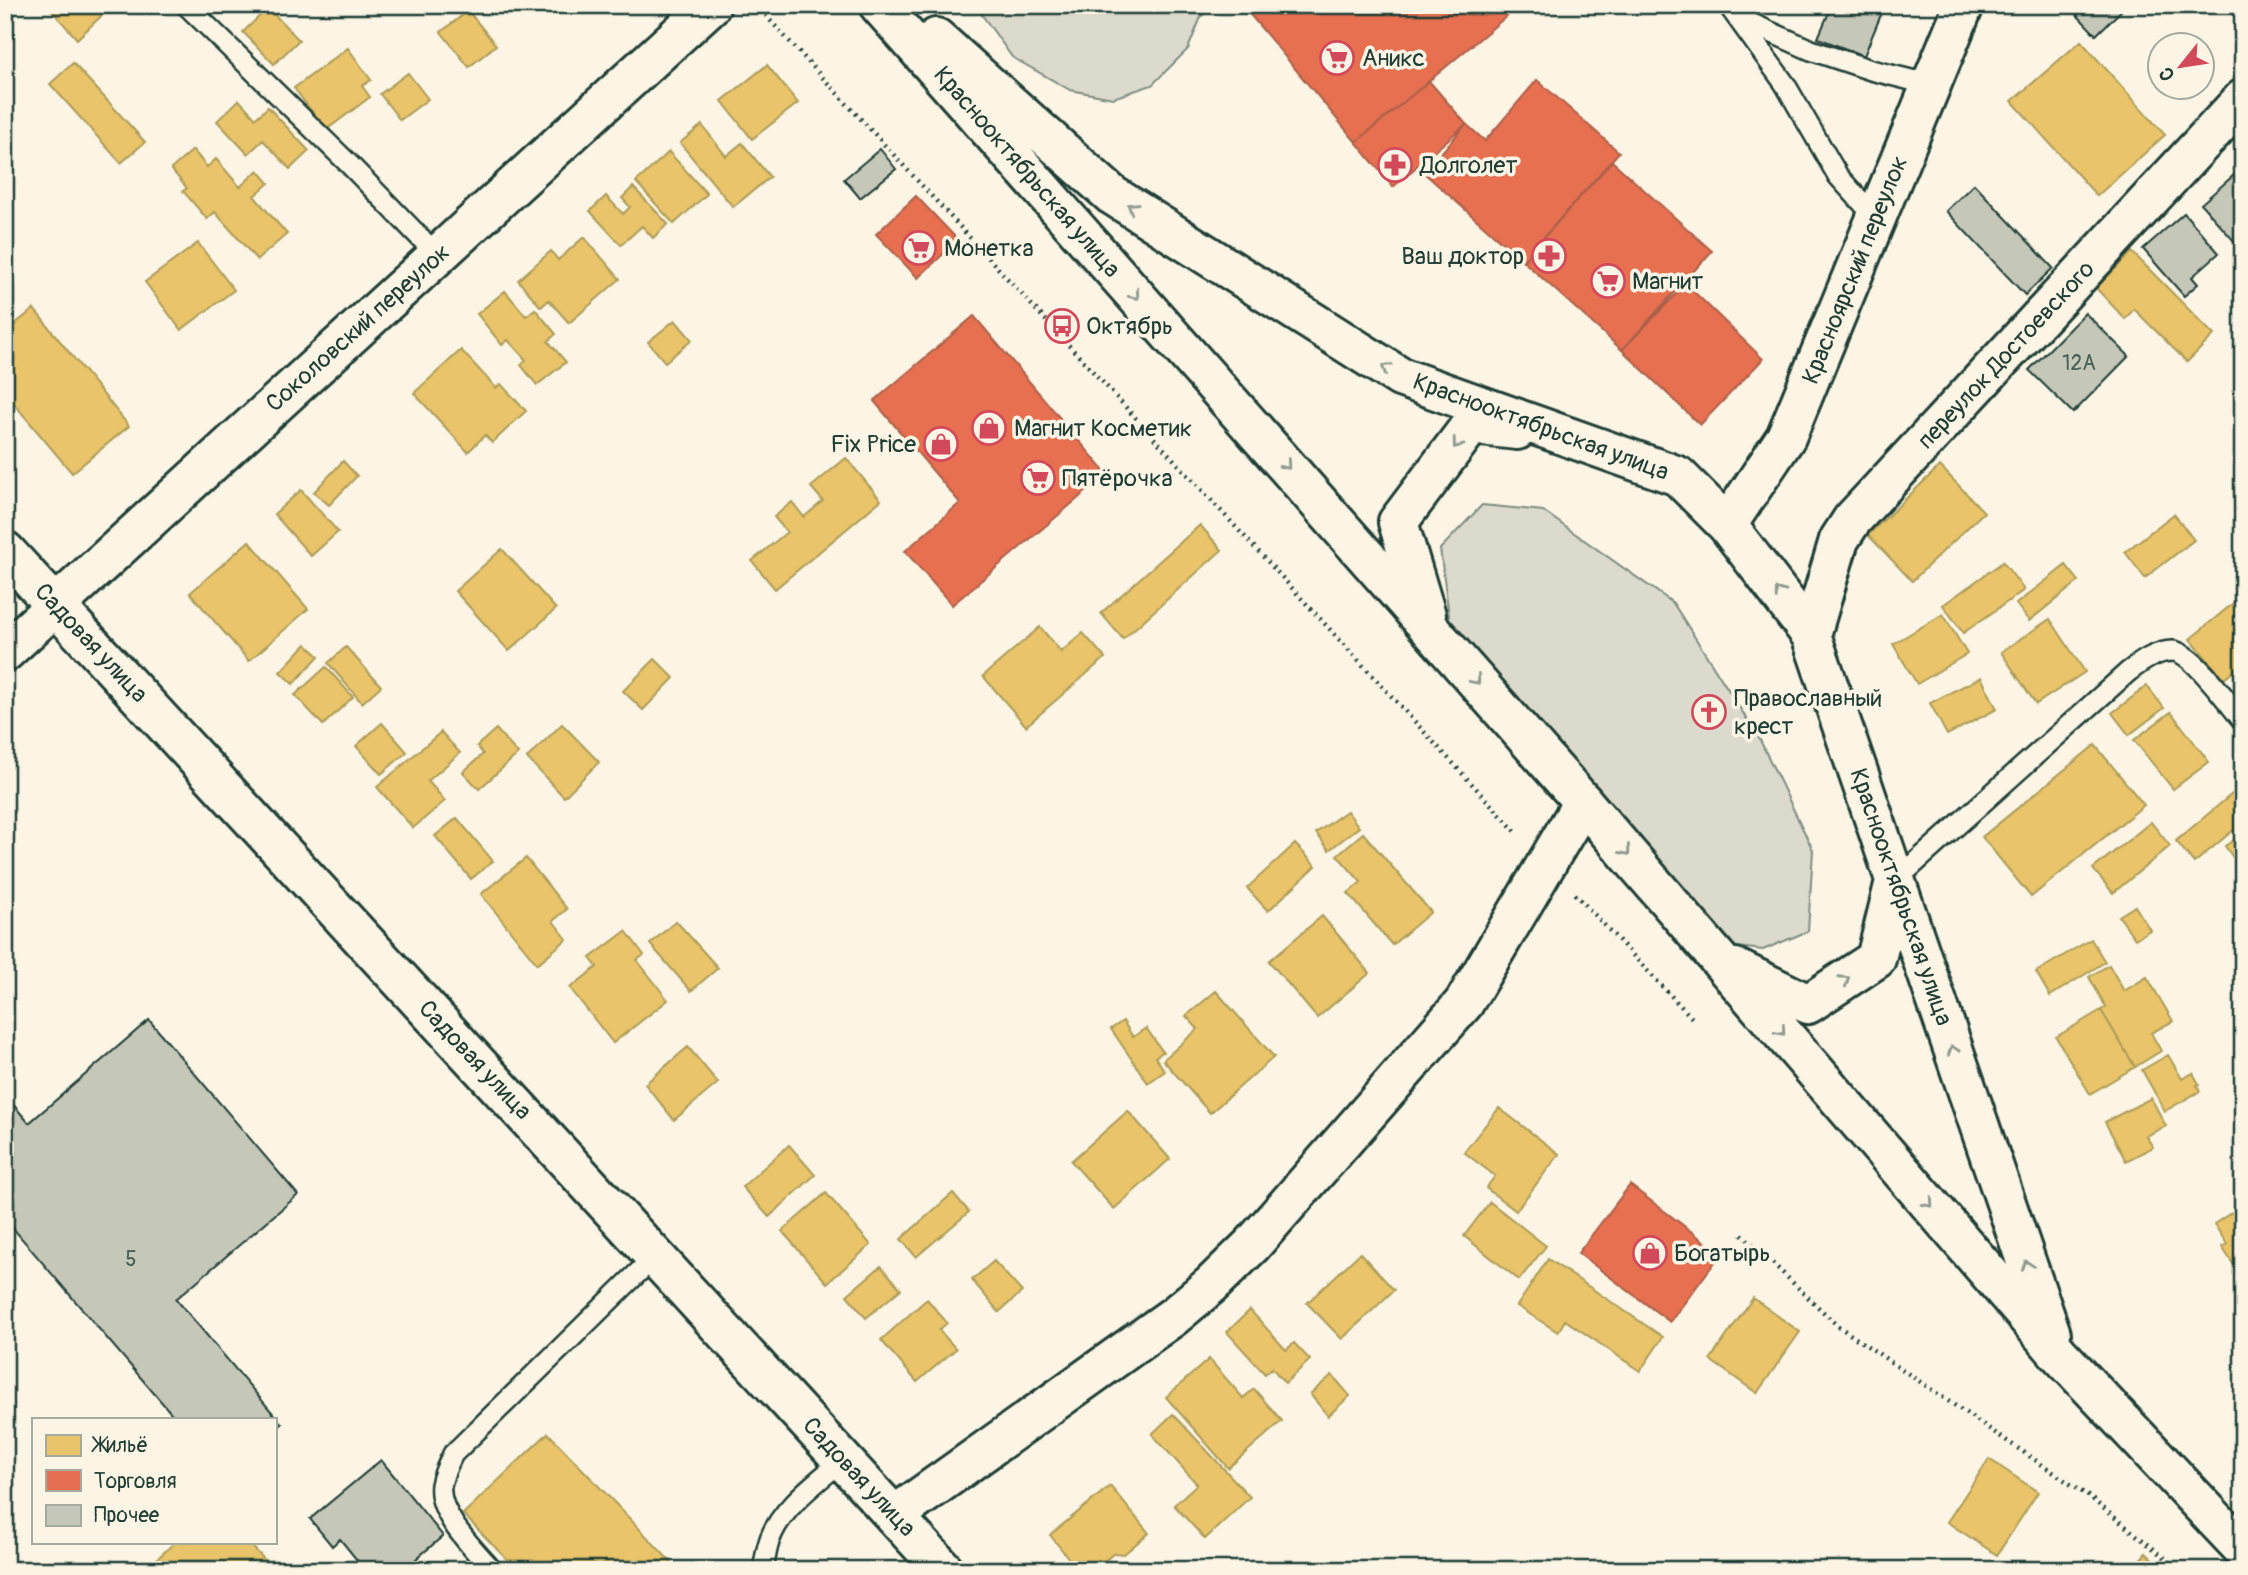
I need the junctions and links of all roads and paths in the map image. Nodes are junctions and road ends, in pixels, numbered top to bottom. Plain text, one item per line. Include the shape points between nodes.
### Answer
1 (186, 5) edge
2 (711, 5) edge
3 (756, 5) edge
4 (879, 5) edge
5 (899, 5) edge
6 (1964, 5) edge
7 (1733, 11) edge
8 (1931, 85) junction
9 (2243, 99) edge
10 (1876, 218) junction
11 (438, 256) junction
12 (1564, 435) junction
13 (1727, 525) junction
14 (5, 551) edge
15 (55, 604) junction
16 (1431, 629) junction
17 (1811, 635) junction
18 (5, 652) edge
19 (2243, 721) edge
20 (1583, 802) junction
21 (1546, 864) junction
22 (1895, 881) junction
23 (1720, 961) junction
24 (1692, 1018) dead end
25 (1742, 1234) dead end
26 (655, 1256) junction
27 (2057, 1353) junction
28 (843, 1460) junction
29 (894, 1516) junction
30 (2243, 1549) edge
31 (492, 1570) edge
32 (764, 1570) edge
33 (944, 1570) edge
34 (2180, 1570) edge

1 - 11 lane
2 - 11 main road, Соколовский переулок
3 - 21 path
4 -> 16 main road, Краснооктябрьская улица
12 -> 5 main road, Краснооктябрьская улица via 1400,377 1112,195
6 - 8 main road, Красноярский переулок
7 - 8 lane via 1811,50
7 - 10 lane via 1785,84 1838,176
8 - 10 main road, Красноярский переулок
9 - 17 main road, переулок Достоевского via 1852,520 1839,540
10 - 13 main road, Красноярский переулок via 1786,437
11 - 15 main road, Соколовский переулок
12 - 13 main road, Краснооктябрьская улица via 1678,476
12 -> 16 main road via 1471,425 1398,522
17 -> 13 main road, Краснооктябрьская улица
14 - 15 main road, Садовая улица
15 - 18 main road, Соколовский переулок
15 - 26 main road, Садовая улица
16 -> 20 main road, Краснооктябрьская улица
17 - 22 main road, Краснооктябрьская улица
19 - 22 lane via 2191,660 2176,651 2143,660
20 - 21 main road
20 -> 23 main road, Краснооктябрьская улица
21 - 24 path
21 - 29 main road via 1464,1003 1244,1253 1174,1316
23 -> 22 main road via 1808,1004 1876,959
27 -> 22 main road, Краснооктябрьская улица
23 -> 27 main road, Краснооктябрьская улица
25 - 34 path via 1838,1325 2088,1496
26 - 28 main road, Садовая улица
26 - 31 lane via 453,1454 441,1497 462,1535
27 - 30 main road, Краснооктябрьская улица
28 - 29 main road, Садовая улица
28 - 32 lane via 791,1507 769,1541
29 - 33 main road, Садовая улица

